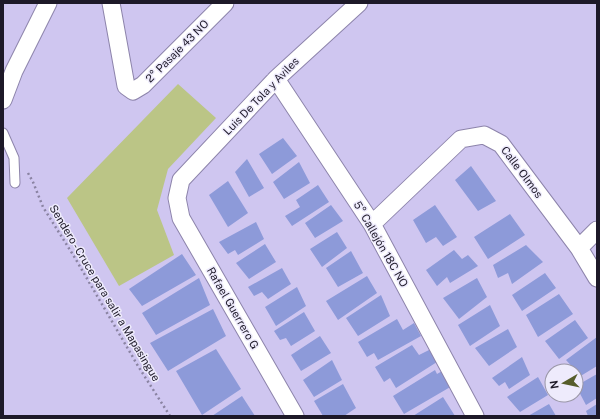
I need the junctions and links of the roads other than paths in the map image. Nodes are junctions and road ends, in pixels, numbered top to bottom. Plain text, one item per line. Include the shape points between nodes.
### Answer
1 (48, 3) edge
2 (111, 3) edge
3 (225, 3) edge
4 (359, 3) edge
5 (276, 79) junction
6 (3, 100) edge
7 (3, 133) edge
8 (16, 183) dead end
9 (177, 198) joint
10 (372, 224) junction
11 (597, 230) edge
12 (579, 248) junction
13 (597, 278) edge
14 (295, 416) edge
15 (475, 416) edge

1 - 6 street via 14,71
2 - 3 street, 2° Pasaje 43 NO via 126,86 133,91 143,85
4 - 5 street, Luis De Tola y Aviles
5 - 9 street, Luis De Tola y Aviles via 181,180
5 - 10 street, 5° Callejón 18C NO
7 - 8 lane via 14,158
9 - 14 street, Rafael Guerrero G via 181,218
10 - 12 street, Calle Olmos via 461,139 484,134 501,144
10 - 15 street, 5° Callejón 18C NO
11 - 12 street
12 - 13 street, Calle Olmos

